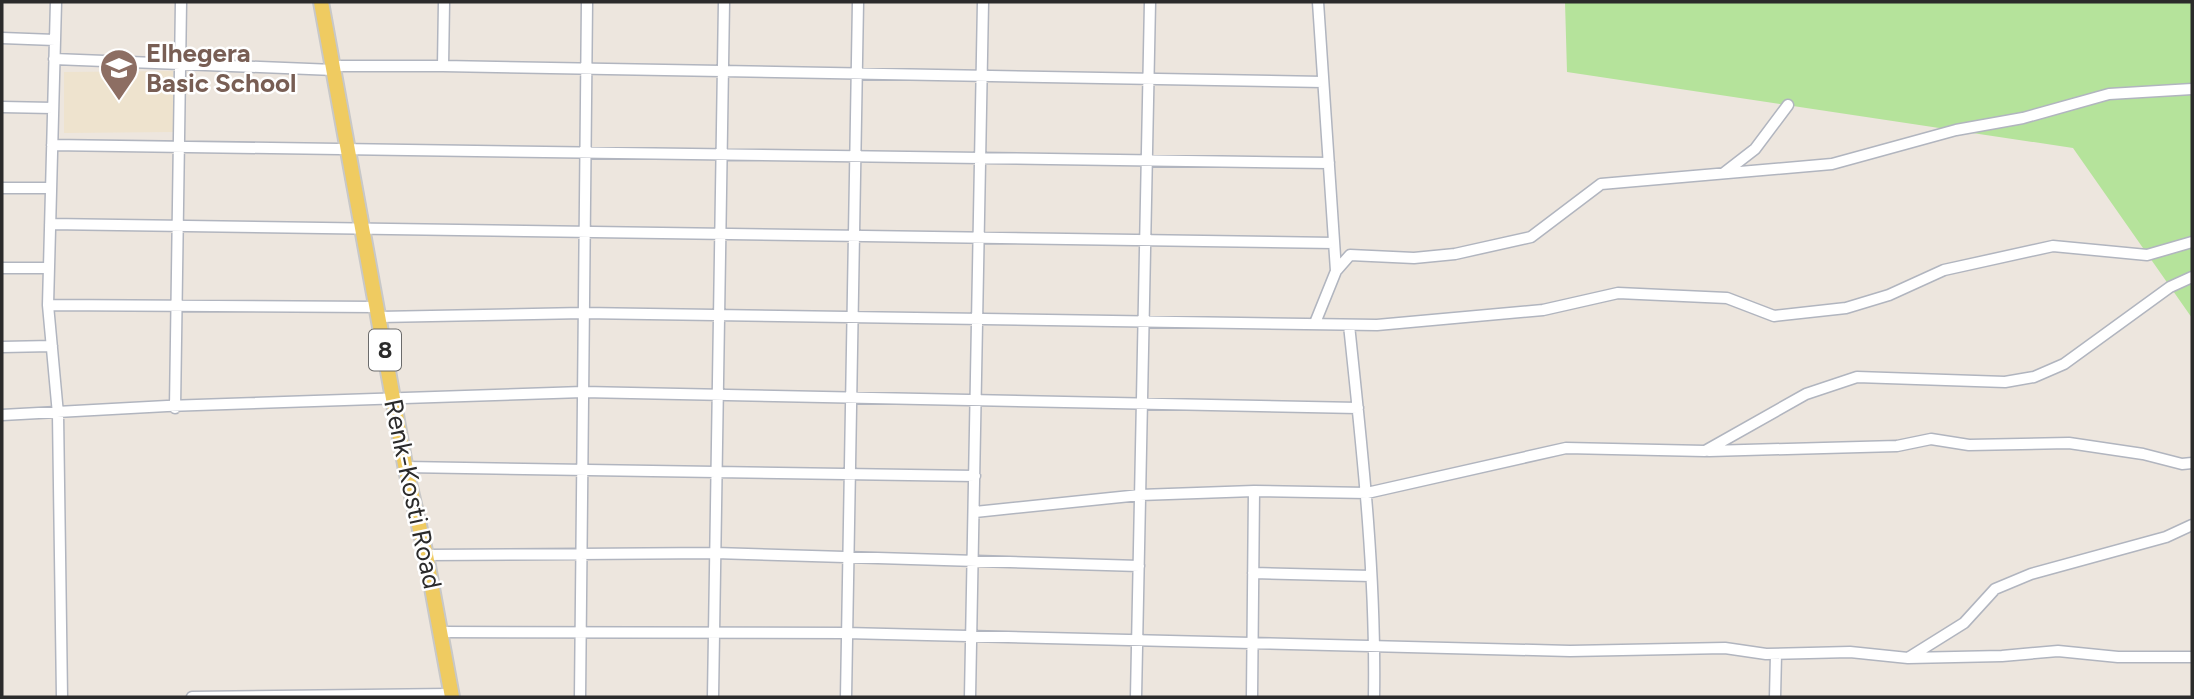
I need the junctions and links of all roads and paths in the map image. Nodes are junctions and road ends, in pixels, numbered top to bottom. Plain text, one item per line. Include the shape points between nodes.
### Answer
1 (55, 2) edge
2 (181, 2) edge
3 (321, 2) edge
4 (444, 2) edge
5 (586, 2) edge
6 (724, 2) edge
7 (858, 2) edge
8 (984, 2) edge
9 (1150, 2) edge
10 (1318, 2) edge
11 (2, 38) edge
12 (55, 40) junction
13 (54, 59) junction
14 (180, 65) junction
15 (443, 65) junction
16 (334, 68) junction
17 (586, 68) junction
18 (723, 71) junction
19 (857, 73) junction
20 (982, 75) junction
21 (1148, 79) junction
22 (1323, 82) junction
23 (2192, 89) edge
24 (1788, 105) dead end
25 (2, 107) edge
26 (53, 107) junction
27 (52, 145) junction
28 (179, 147) junction
29 (349, 150) junction
30 (585, 150) junction
31 (721, 154) junction
32 (855, 156) junction
33 (981, 159) junction
34 (1146, 162) junction
35 (1329, 163) junction
36 (1724, 174) junction
37 (2, 188) edge
38 (51, 188) junction
39 (50, 223) junction
40 (178, 225) junction
41 (363, 227) junction
42 (584, 229) junction
43 (720, 232) junction
44 (854, 236) junction
45 (979, 238) junction
46 (1145, 240) junction
47 (2192, 242) edge
48 (1334, 243) junction
49 (2, 268) edge
50 (49, 268) junction
51 (1336, 271) junction
52 (2192, 277) edge
53 (48, 305) junction
54 (176, 307) junction
55 (378, 312) junction
56 (583, 313) junction
57 (719, 314) junction
58 (852, 316) junction
59 (978, 318) junction
60 (1143, 321) junction
61 (1315, 323) junction
62 (1349, 324) junction
63 (52, 346) junction
64 (2, 347) edge
65 (583, 392) junction
66 (718, 394) junction
67 (851, 395) junction
68 (977, 397) junction
69 (394, 400) junction
70 (1142, 403) junction
71 (175, 408) junction
72 (1358, 408) junction
73 (58, 414) junction
74 (2, 415) edge
75 (1705, 451) junction
76 (2192, 463) edge
77 (405, 467) junction
78 (582, 469) junction
79 (716, 471) junction
80 (849, 473) junction
81 (975, 476) junction
82 (1254, 491) junction
83 (1367, 493) junction
84 (1140, 495) junction
85 (975, 512) junction
86 (2192, 525) edge
87 (581, 552) junction
88 (715, 553) junction
89 (426, 555) junction
90 (848, 557) junction
91 (974, 561) junction
92 (1139, 566) junction
93 (1253, 573) junction
94 (1371, 576) junction
95 (580, 631) junction
96 (441, 632) junction
97 (714, 632) junction
98 (846, 633) junction
99 (972, 636) junction
100 (1137, 641) junction
101 (1253, 644) junction
102 (1375, 647) junction
103 (1776, 654) junction
104 (2192, 657) edge
105 (1908, 658) junction
106 (452, 695) edge
107 (315, 696) edge
108 (62, 697) edge
109 (192, 697) edge
110 (580, 697) edge
111 (713, 697) edge
112 (846, 697) edge
113 (970, 697) edge
114 (1136, 697) edge
115 (1252, 697) edge
116 (1374, 697) edge
117 (1775, 697) edge

1 - 12 street
2 - 14 street
3 - 16 main road, Renk-Kosti Road / 8
4 - 15 street
5 - 17 street
6 - 18 street
7 - 19 street
8 - 20 street
9 - 21 street
10 - 22 street
11 - 12 street
12 - 13 street
13 - 14 street
13 - 26 street
14 - 16 street
14 - 28 street
15 - 16 street
15 - 17 street
16 - 29 main road, Renk-Kosti Road / 8
17 - 18 street
17 - 30 street
18 - 19 street
18 - 31 street
19 - 20 street
19 - 32 street
20 - 21 street
20 - 33 street
21 - 22 street
21 - 34 street
22 - 35 street
23 - 36 street via 2109,94 1832,163
24 - 36 street via 1755,149
25 - 26 street
26 - 27 street
27 - 28 street
27 - 38 street
28 - 29 street
28 - 40 street
29 - 30 street
29 - 41 main road, Renk-Kosti Road / 8
30 - 31 street
30 - 42 street
31 - 32 street
31 - 43 street
32 - 33 street
32 - 44 street
33 - 34 street
33 - 45 street
34 - 35 street
34 - 46 street
35 - 48 street
36 - 51 street via 1601,184 1531,237 1415,258 1350,255
37 - 38 street
38 - 39 street
39 - 40 street
39 - 50 street
40 - 41 street
40 - 54 street
41 - 42 street
41 - 55 main road, Renk-Kosti Road / 8
42 - 43 street
42 - 56 street
43 - 44 street
43 - 57 street
44 - 45 street
44 - 58 street
45 - 46 street
45 - 59 street
46 - 48 street
46 - 60 street
47 - 62 street via 2147,255 2053,246 1944,270 1846,308 1774,316 1727,298 1618,293 1543,310
48 - 51 street
49 - 50 street
50 - 53 street
51 - 61 street
52 - 75 street via 2170,287 2064,364 2034,377 2005,382 1857,377 1806,394
53 - 54 street
53 - 63 street
54 - 55 street
54 - 71 street
55 - 56 street
55 - 69 main road, Renk-Kosti Road / 8
56 - 57 street
56 - 65 street
57 - 58 street
57 - 66 street
58 - 59 street
58 - 67 street
59 - 60 street
59 - 68 street
60 - 61 street
60 - 70 street
61 - 62 street
62 - 72 street
63 - 64 street
63 - 73 street
65 - 66 street
65 - 69 street
65 - 78 street
66 - 67 street
66 - 79 street
67 - 68 street
67 - 80 street
68 - 70 street
68 - 81 street
69 - 71 street
69 - 77 main road, Renk-Kosti Road / 8
70 - 72 street
70 - 84 street
71 - 73 street
72 - 83 street
73 - 74 street
73 - 108 street
75 - 76 street via 1897,446 1931,439 1969,445 2069,443
75 - 83 street via 1555,449
77 - 78 street
77 - 89 main road, Renk-Kosti Road / 8
78 - 79 street
78 - 87 street
79 - 80 street
79 - 88 street
80 - 81 street
80 - 90 street
81 - 85 street
82 - 83 street
82 - 84 street
82 - 93 street
83 - 94 street
84 - 85 street
84 - 92 street
85 - 91 street
86 - 105 street via 1995,589 1964,623
87 - 88 street
87 - 89 street
87 - 95 street
88 - 90 street
88 - 97 street
89 - 96 main road, Renk-Kosti Road / 8
90 - 91 street
90 - 98 street
91 - 92 street
91 - 99 street
92 - 100 street
93 - 94 street
93 - 101 street
94 - 102 street
95 - 96 street
95 - 97 street
95 - 110 street
96 - 106 main road, Renk-Kosti Road / 8
97 - 98 street
97 - 111 street
98 - 99 street
98 - 112 street
99 - 100 street
99 - 113 street
100 - 101 street
100 - 114 street
101 - 102 street
101 - 115 street
102 - 103 street via 1725,648
102 - 116 street
103 - 105 street via 1850,652
103 - 117 street
104 - 105 street via 2058,651
106 - 107 street
107 - 109 street

